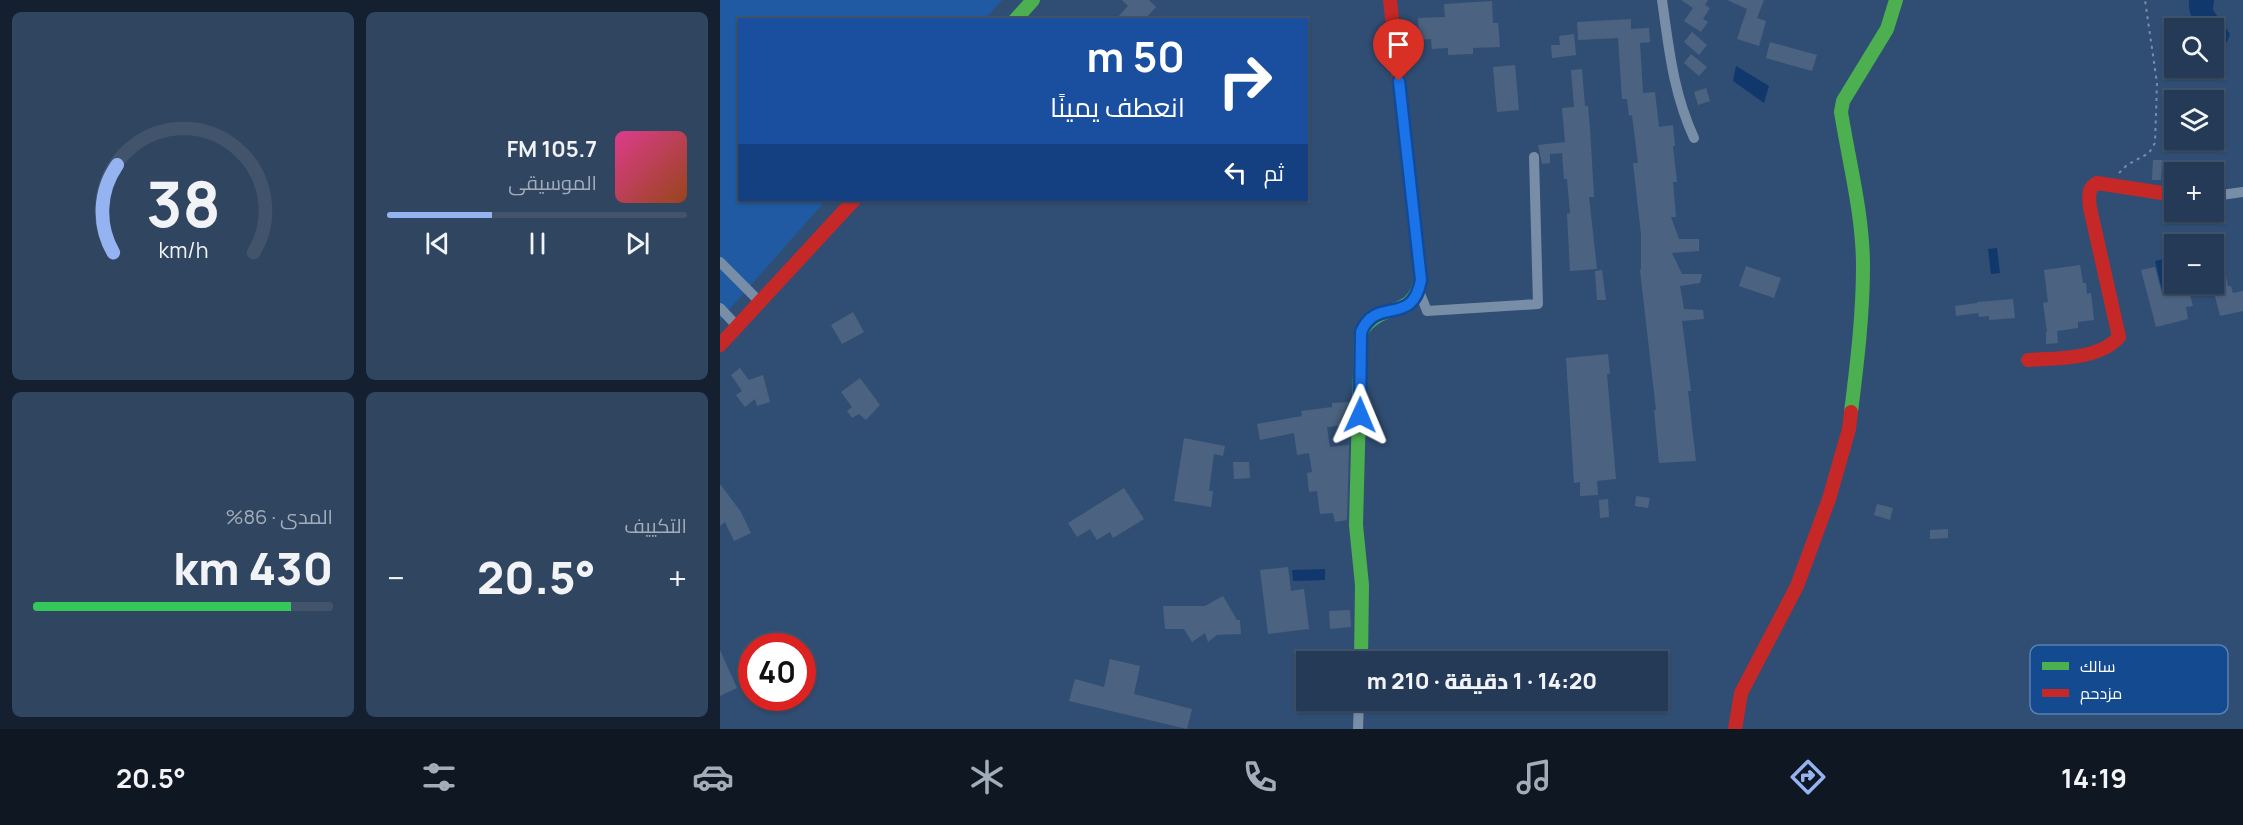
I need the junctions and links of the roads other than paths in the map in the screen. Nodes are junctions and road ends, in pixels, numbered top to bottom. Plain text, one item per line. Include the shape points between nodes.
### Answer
1 (1033, 0) edge
2 (1390, 0) edge
3 (1662, 0) edge
4 (1896, 0) edge
5 (1017, 18) edge
6 (1694, 138) dead end
7 (1534, 156) dead end
8 (2243, 192) edge
9 (2164, 193) edge
10 (2224, 195) edge
11 (853, 201) edge
12 (720, 262) edge
13 (1419, 291) junction
14 (761, 303) junction
15 (720, 308) edge
16 (737, 326) junction
17 (720, 345) edge
18 (2028, 360) dead end
19 (1361, 651) edge
20 (1359, 711) edge
21 (1359, 729) edge
22 (1736, 729) edge

1 - 5 street
2 - 13 street via 1421,280
3 - 6 street via 1672,75
4 - 22 street via 1887,29 1844,101 1842,112 1863,265 1860,344 1849,429 1829,499 1797,586 1741,693
7 - 13 street via 1538,304 1427,311
8 - 10 street
9 - 18 street via 2097,183 2091,186 2090,208 2119,337 2111,347 2087,354
11 - 14 street
12 - 14 street
13 - 19 street via 1412,303 1372,317 1361,332 1356,525 1362,585
14 - 16 street
15 - 16 street
16 - 17 street
20 - 21 street

